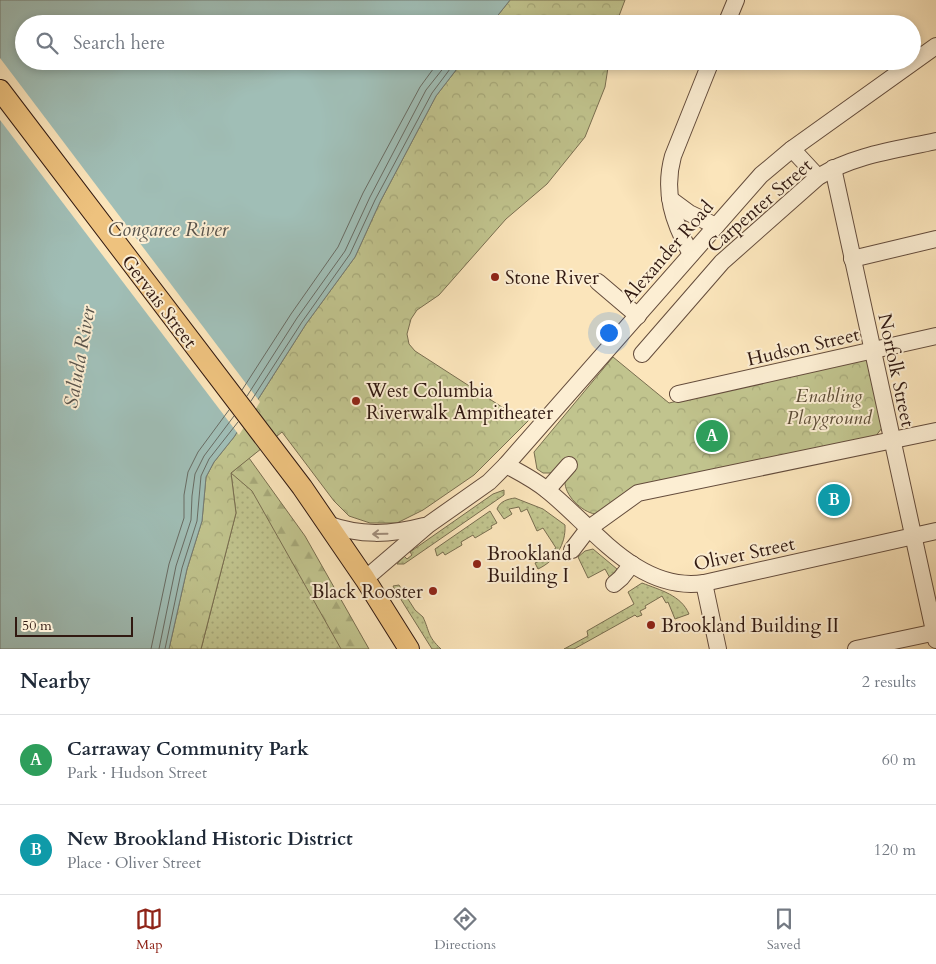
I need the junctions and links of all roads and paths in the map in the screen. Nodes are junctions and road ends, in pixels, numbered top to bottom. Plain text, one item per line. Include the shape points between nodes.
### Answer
1 (736, 0) edge
2 (730, 15) edge
3 (936, 46) edge
4 (921, 57) edge
5 (707, 70) edge
6 (902, 70) edge
7 (0, 90) edge
8 (936, 140) edge
9 (792, 149) junction
10 (833, 168) junction
11 (818, 177) junction
12 (670, 200) junction
13 (716, 226) junction
14 (936, 239) edge
15 (691, 254) junction
16 (852, 258) junction
17 (598, 282) dead end
18 (638, 316) junction
19 (936, 336) edge
20 (873, 350) junction
21 (642, 354) dead end
22 (678, 394) dead end
23 (936, 431) edge
24 (892, 439) junction
25 (506, 465) junction
26 (569, 465) dead end
27 (547, 490) junction
28 (327, 524) junction
29 (428, 525) junction
30 (588, 529) junction
31 (936, 531) edge
32 (913, 536) junction
33 (572, 550) dead end
34 (632, 564) junction
35 (365, 579) junction
36 (704, 583) junction
37 (614, 584) dead end
38 (935, 635) edge
39 (409, 649) edge
40 (718, 649) edge
41 (856, 649) edge

1 - 2 street
3 - 4 street, Alexander Road
5 - 12 street via 673,156 668,181
6 - 9 street, Alexander Road
7 - 28 main road, Gervais Street
8 - 10 street, Carpenter Street via 861,157
9 - 11 street
9 - 13 street, Alexander Road via 761,175
10 - 11 street, Carpenter Street
10 - 16 street, Norfolk Street
11 - 21 street, Carpenter Street via 722,262
12 - 13 street
12 - 15 street via 676,226
13 - 15 street, Alexander Road
14 - 16 street
15 - 18 street, Alexander Road
16 - 20 street, Norfolk Street
17 - 18 street
18 - 25 street, Alexander Road
19 - 20 street, Hudson Street
20 - 22 street, Hudson Street
20 - 24 street, Norfolk Street
23 - 24 street
24 - 30 street via 638,493
24 - 32 street, Norfolk Street
25 - 27 street, Oliver Street
25 - 29 street, Alexander Road via 470,497
26 - 27 street
27 - 30 street, Oliver Street
29 -> 28 street, Alexander Road via 375,534
28 - 35 main road, Gervais Street
29 - 35 street, Alexander Road
30 - 33 street
30 - 34 street, Oliver Street
31 - 32 street, Oliver Street
32 - 36 street, Oliver Street
32 - 38 street, Norfolk Street
34 - 36 street, Oliver Street via 676,583
34 - 37 street
35 - 39 main road, Gervais Street
36 - 40 street
38 - 41 street

